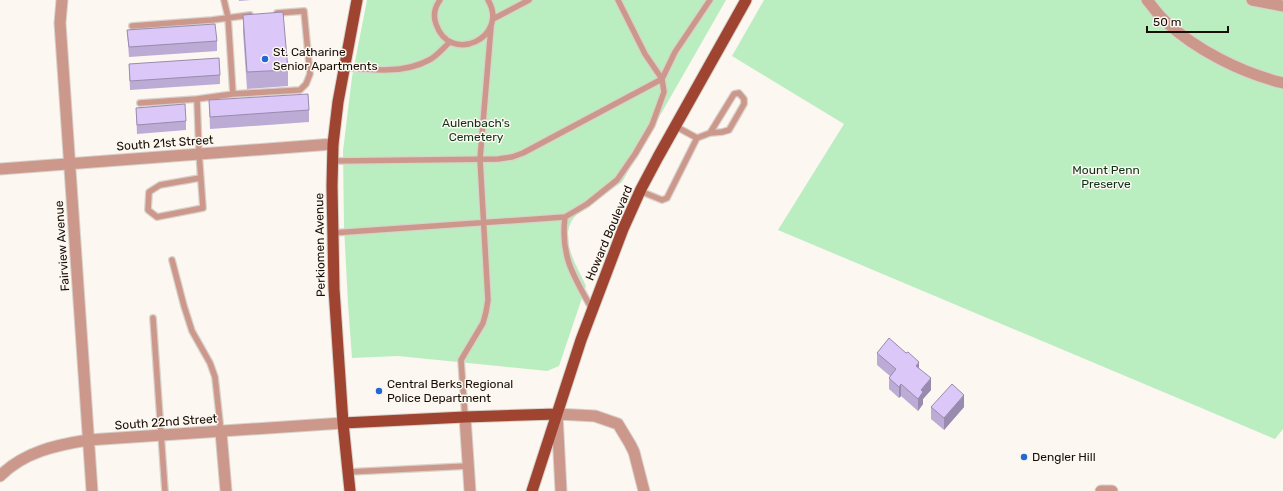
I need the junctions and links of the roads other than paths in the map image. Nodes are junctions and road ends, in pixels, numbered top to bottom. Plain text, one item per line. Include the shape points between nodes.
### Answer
1 (62, 0) edge
2 (224, 0) edge
3 (357, 0) edge
4 (440, 0) edge
5 (488, 0) edge
6 (493, 0) edge
7 (529, 0) edge
8 (618, 0) edge
9 (710, 0) edge
10 (746, 0) edge
11 (1147, 0) edge
12 (1252, 0) edge
13 (1283, 6) edge
14 (492, 10) junction
15 (274, 13) edge
16 (259, 14) edge
17 (228, 17) junction
18 (492, 20) junction
19 (132, 26) dead end
20 (491, 27) junction
21 (450, 42) junction
22 (343, 67) junction
23 (662, 79) junction
24 (1283, 83) edge
25 (233, 94) junction
26 (197, 99) junction
27 (140, 103) dead end
28 (675, 126) junction
29 (710, 133) junction
30 (697, 138) junction
31 (333, 144) junction
32 (199, 153) junction
33 (480, 159) junction
34 (332, 161) junction
35 (70, 163) junction
36 (0, 169) edge
37 (200, 178) junction
38 (640, 191) junction
39 (565, 217) junction
40 (483, 223) junction
41 (332, 234) junction
42 (172, 260) dead end
43 (592, 310) junction
44 (153, 318) dead end
45 (556, 414) junction
46 (465, 417) junction
47 (343, 423) junction
48 (221, 432) junction
49 (161, 436) junction
50 (88, 440) junction
51 (468, 466) junction
52 (348, 472) junction
53 (0, 476) edge
54 (92, 491) edge
55 (165, 491) edge
56 (226, 491) edge
57 (350, 491) edge
58 (470, 491) edge
59 (532, 491) edge
60 (560, 491) edge
61 (644, 491) edge
62 (1101, 491) edge
63 (1112, 491) edge

1 - 35 street, Fairview Avenue via 60,23
2 - 17 lane
3 - 22 main road, Perkiomen Avenue
4 - 21 lane via 435,11 435,20 438,29
5 - 14 lane
6 - 14 lane
7 - 18 lane
8 - 23 lane via 645,54
9 - 23 lane via 676,52
10 - 28 main road, Howard Boulevard
11 - 24 street via 1165,21 1196,45 1221,60
12 - 13 street
14 - 18 lane
15 - 25 lane via 304,10 310,74 306,84 300,90
16 - 17 lane
17 - 19 lane
17 - 25 lane
18 - 20 lane
20 - 21 lane via 478,41 459,45
20 - 33 lane
21 - 22 lane via 430,60 417,66 400,69
22 - 31 main road, Perkiomen Avenue
23 - 33 lane via 523,153 505,158
23 - 39 lane via 664,92 652,125 617,180 587,204
25 - 26 lane
26 - 27 lane
26 - 32 lane
28 - 30 lane
28 - 38 main road, Howard Boulevard
29 - 29 lane via 734,94 739,93 744,99 744,104 729,130
29 - 30 lane
30 - 38 lane via 667,198 662,200
31 - 32 street, South 21st Street
31 - 34 main road, Perkiomen Avenue
32 - 35 street, South 21st Street
32 - 37 lane
33 - 34 lane
33 - 40 lane
34 - 41 main road, Perkiomen Avenue
35 - 36 street, South 21st Street
35 - 50 street, Fairview Avenue
37 - 37 lane via 203,208 157,217 148,210 148,192 160,186
38 - 43 main road, Howard Boulevard
39 - 40 lane
39 - 43 lane via 566,257
40 - 41 lane
40 - 46 lane via 488,300 483,323 462,360
41 - 47 main road, Perkiomen Avenue
42 - 48 lane via 192,331 215,377
43 - 45 main road, Howard Boulevard
44 - 49 lane
45 - 46 main road
45 - 59 main road, Howard Boulevard
45 - 60 street
45 - 61 street via 595,416 618,424 634,452
46 - 47 main road
46 - 51 street
47 - 48 street, South 22nd Street
47 - 52 main road, Perkiomen Avenue
48 - 49 street, South 22nd Street
48 - 56 street
49 - 50 street, South 22nd Street
49 - 55 lane
50 - 53 street, South 22nd Street via 41,451 9,467
50 - 54 street, Fairview Avenue
51 - 52 lane
51 - 58 street
52 - 57 main road, Perkiomen Avenue
62 - 63 street

